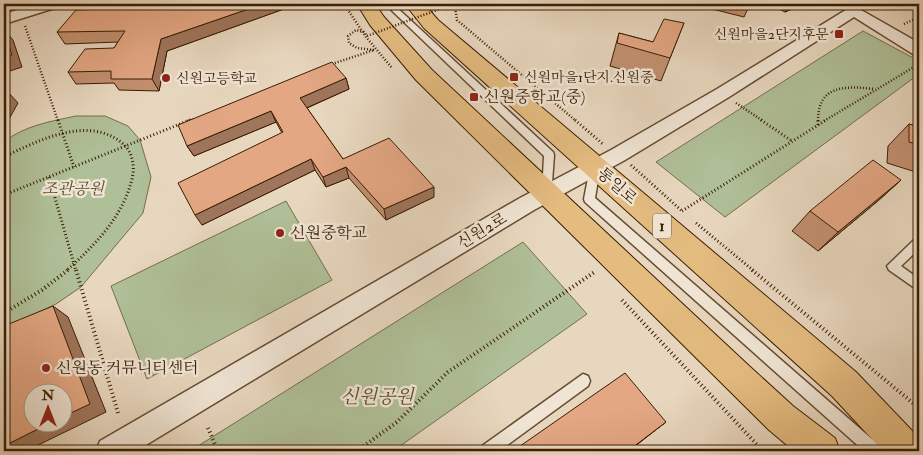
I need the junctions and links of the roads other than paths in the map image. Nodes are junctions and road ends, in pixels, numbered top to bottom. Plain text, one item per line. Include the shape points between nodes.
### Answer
1 (53, 4) edge
2 (366, 4) edge
3 (389, 4) edge
4 (414, 4) edge
5 (849, 7) edge
6 (4, 19) edge
7 (919, 50) edge
8 (595, 168) junction
9 (547, 193) junction
10 (919, 242) edge
11 (919, 286) edge
12 (583, 381) dead end
13 (110, 451) edge
14 (487, 451) edge
15 (822, 451) edge
16 (875, 451) edge
17 (907, 451) edge

1 - 6 street
2 - 9 main road via 406,55
3 - 9 lane via 549,155
4 - 8 main road, 통일로 / 1 via 431,24
5 - 7 street
5 - 8 street, 신원2로 via 723,93
8 - 9 street, 신원2로
8 - 16 lane via 589,199
8 - 17 main road, 통일로 / 1 via 844,384
9 - 13 street, 신원2로
9 - 15 main road via 741,381
10 - 11 lane via 893,266
12 - 14 lane

